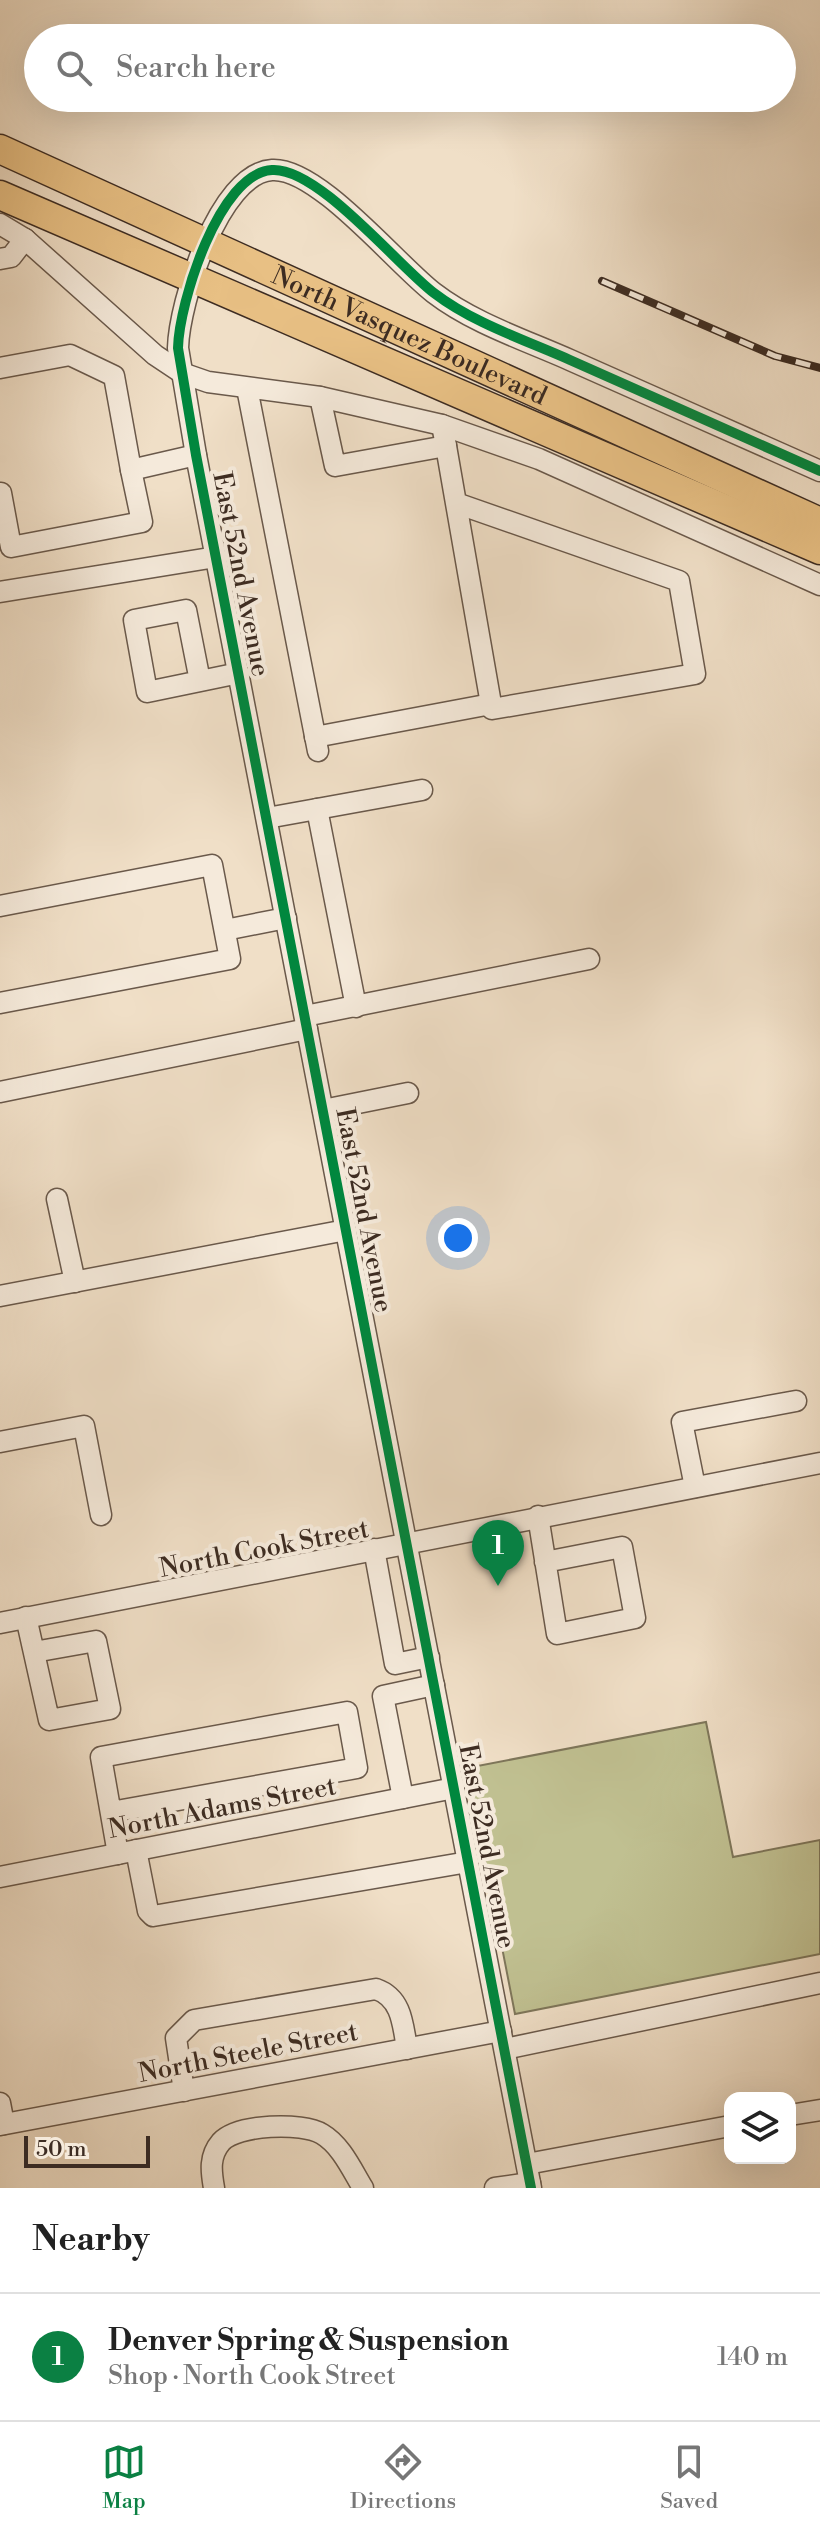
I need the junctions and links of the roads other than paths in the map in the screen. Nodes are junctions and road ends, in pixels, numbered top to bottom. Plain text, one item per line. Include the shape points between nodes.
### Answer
1 (0, 149) edge
2 (0, 195) edge
3 (0, 224) edge
4 (25, 239) junction
5 (206, 242) junction
6 (0, 259) edge
7 (192, 279) junction
8 (0, 368) edge
9 (182, 373) junction
10 (247, 388) junction
11 (320, 397) junction
12 (442, 425) junction
13 (446, 446) junction
14 (196, 455) junction
15 (131, 470) junction
16 (820, 471) edge
17 (1, 493) edge
18 (456, 503) junction
19 (820, 522) edge
20 (5, 541) edge
21 (820, 550) edge
22 (216, 557) junction
23 (820, 585) edge
24 (0, 592) edge
25 (239, 673) junction
26 (200, 681) junction
27 (491, 704) junction
28 (422, 790) dead end
29 (317, 809) junction
30 (267, 818) junction
31 (0, 906) edge
32 (286, 918) junction
33 (225, 930) junction
34 (589, 959) dead end
35 (0, 1003) edge
36 (356, 1007) junction
37 (306, 1023) junction
38 (0, 1092) edge
39 (408, 1093) dead end
40 (323, 1110) junction
41 (57, 1199) dead end
42 (346, 1230) junction
43 (75, 1282) junction
44 (0, 1296) edge
45 (796, 1401) dead end
46 (0, 1442) edge
47 (820, 1463) edge
48 (695, 1487) junction
49 (101, 1515) dead end
50 (538, 1516) junction
51 (407, 1543) junction
52 (374, 1549) junction
53 (545, 1562) junction
54 (26, 1617) junction
55 (0, 1623) edge
56 (34, 1652) junction
57 (429, 1657) junction
58 (434, 1685) junction
59 (454, 1788) junction
60 (403, 1798) junction
61 (111, 1812) junction
62 (127, 1852) junction
63 (468, 1862) junction
64 (0, 1877) edge
65 (820, 1983) edge
66 (503, 2040) junction
67 (407, 2049) junction
68 (184, 2091) junction
69 (0, 2103) edge
70 (820, 2110) edge
71 (796, 2114) edge
72 (2, 2125) edge
73 (724, 2128) edge
74 (530, 2178) edge
75 (214, 2188) edge
76 (363, 2188) edge
77 (495, 2188) edge

1 - 5 highway, North Vasquez Boulevard
2 - 7 highway, North Vasquez Boulevard
3 - 4 street
4 - 6 street via 11,257
4 - 9 street
5 - 7 street, East 52nd Avenue
5 - 16 street, East 52nd Avenue via 241,183 265,171 285,171 361,223 395,261 437,295 491,326
5 - 19 highway, North Vasquez Boulevard
7 - 9 street, East 52nd Avenue via 178,330
7 - 21 highway, North Vasquez Boulevard
8 - 15 street via 70,355 114,376
9 - 10 street
9 - 14 street, East 52nd Avenue
10 - 11 street
10 - 27 street via 316,744
11 - 12 street
11 - 13 street via 335,466
12 - 13 street
12 - 23 street via 539,459
13 - 18 street
14 - 15 street
14 - 22 street, East 52nd Avenue
15 - 20 street via 142,522
17 - 20 street
18 - 27 street
18 - 27 street via 679,581 695,674 492,709
22 - 24 street
22 - 25 street, East 52nd Avenue
25 - 26 street
25 - 30 street, East 52nd Avenue
26 - 26 street via 147,692 134,620 186,610
28 - 29 street
29 - 30 street
29 - 36 street
30 - 32 street, East 52nd Avenue
31 - 33 street via 212,865
32 - 33 street
32 - 37 street, East 52nd Avenue
33 - 35 street via 230,959
34 - 36 street
36 - 37 street
37 - 38 street
37 - 40 street, East 52nd Avenue
39 - 40 street
40 - 42 street, East 52nd Avenue
41 - 43 street
42 - 43 street
42 - 51 street, East 52nd Avenue
43 - 44 street
45 - 48 street via 682,1422
46 - 49 street via 84,1426
47 - 48 street, North Cook Street
48 - 50 street, North Cook Street
50 - 51 street, North Cook Street
50 - 53 street
51 - 52 street, North Cook Street
51 - 57 street, East 52nd Avenue
52 - 54 street, North Cook Street
52 - 57 street via 395,1664
53 - 53 street via 557,1634 635,1618 622,1547
54 - 55 street, North Cook Street
54 - 56 street
56 - 56 street via 49,1720 110,1709 96,1641
57 - 58 street, East 52nd Avenue
58 - 59 street, East 52nd Avenue
58 - 60 street via 383,1696
59 - 60 street, North Adams Street
59 - 63 street, East 52nd Avenue
60 - 62 street, North Adams Street
61 - 61 street via 101,1757 347,1712 357,1768
61 - 62 street
62 - 63 street via 153,1916
62 - 64 street, North Adams Street
63 - 66 street, East 52nd Avenue
65 - 66 street, North Steele Street
66 - 67 street, North Steele Street
66 - 74 street, East 52nd Avenue
67 - 68 street, North Steele Street
67 - 68 street via 400,2011 387,1993 376,1989 194,2020 183,2028 174,2048
68 - 72 street, North Steele Street
69 - 72 street
70 - 71 street
73 - 74 street
74 - 77 street
75 - 76 street via 210,2165 222,2141 249,2129 293,2126 322,2134 345,2157

